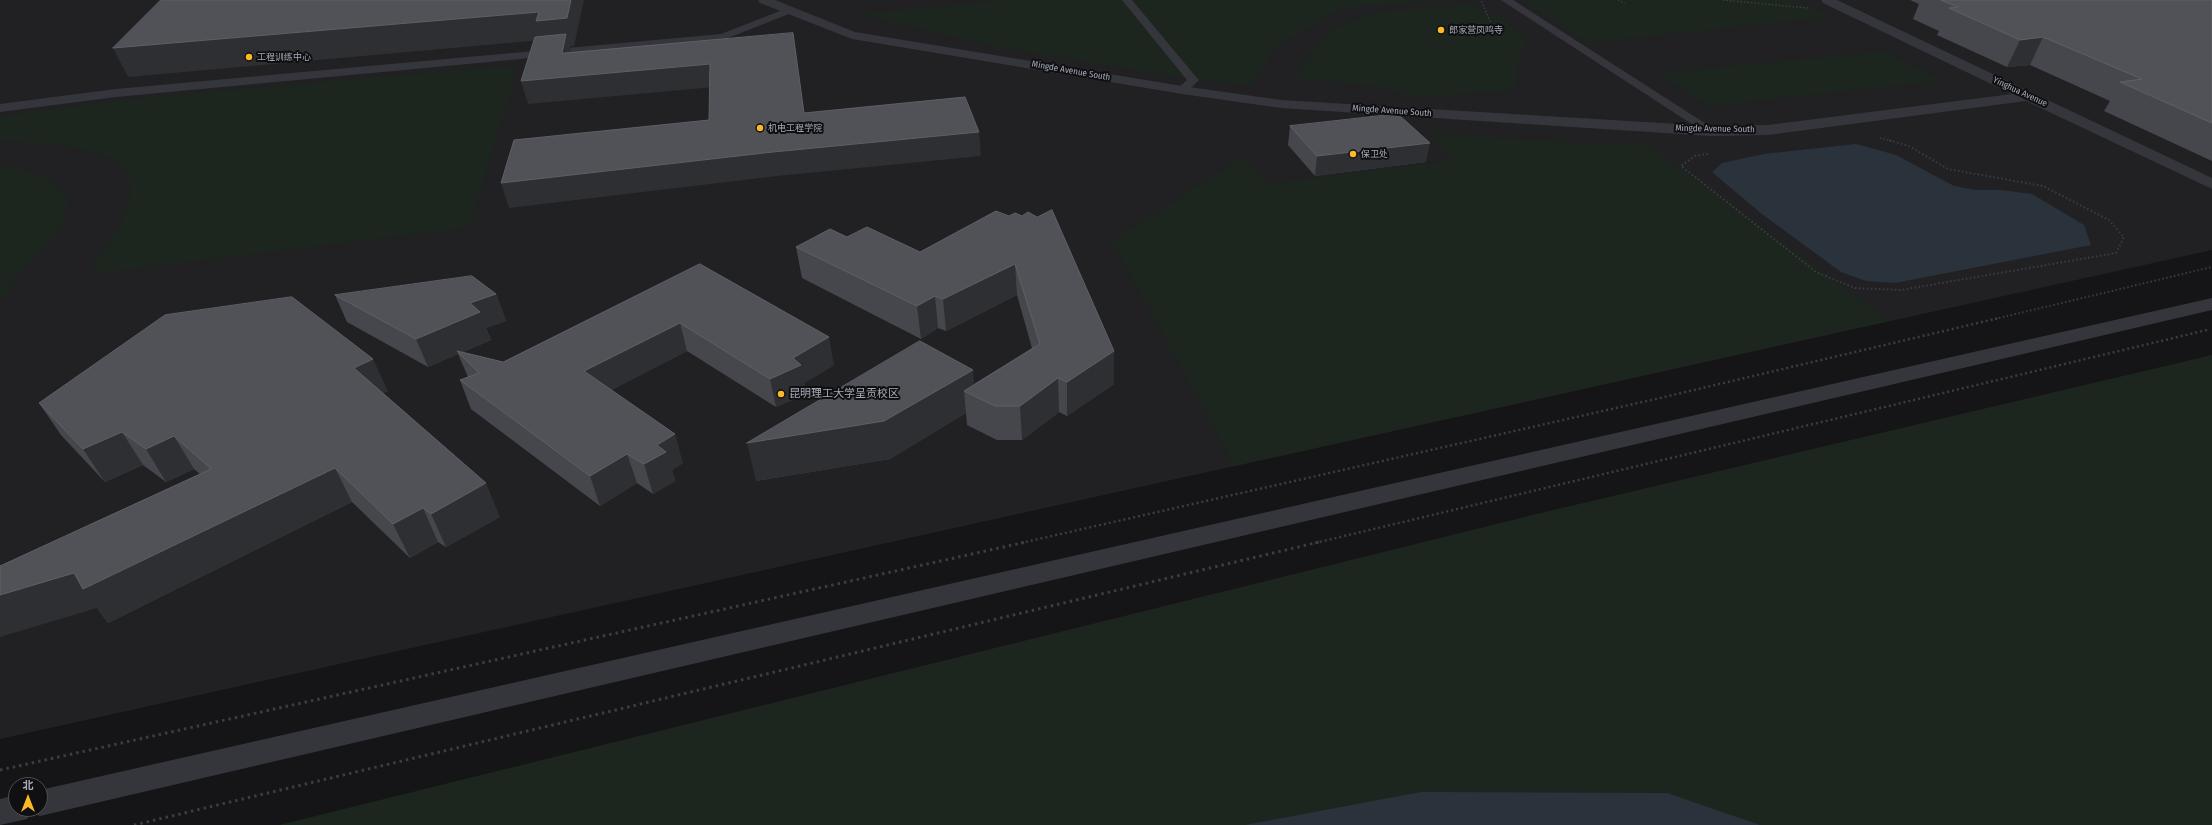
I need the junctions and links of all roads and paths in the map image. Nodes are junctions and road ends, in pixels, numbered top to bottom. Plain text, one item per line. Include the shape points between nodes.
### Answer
1 (764, 0) edge
2 (1127, 0) edge
3 (1481, 0) edge
4 (1506, 0) edge
5 (1618, 0) edge
6 (1723, 0) edge
7 (1827, 0) edge
8 (1625, 3) dead end
9 (790, 10) junction
10 (1852, 12) junction
11 (1479, 26) dead end
12 (1182, 90) junction
13 (2030, 96) junction
14 (0, 108) edge
15 (1711, 131) junction
16 (1875, 137) dead end
17 (1709, 153) dead end
18 (2212, 184) edge
19 (2212, 267) edge
20 (2212, 304) edge
21 (2212, 328) edge
22 (0, 770) edge
23 (48, 801) edge
24 (134, 825) edge

1 - 9 street, Mingde Avenue South
2 - 12 lane via 1193,80
3 - 11 path via 1492,26
4 - 15 lane
5 - 8 path
6 - 10 path
7 - 10 street, Yinghua Avenue
9 - 12 street, Mingde Avenue South via 852,35
9 - 14 lane via 723,37 124,92
10 - 13 street, Yinghua Avenue
12 - 15 street, Mingde Avenue South via 1282,104
13 - 15 street, Mingde Avenue South via 1768,130
13 - 18 street, Yinghua Avenue
16 - 17 path via 1909,146 1948,169 2043,186 2110,220 2124,237 2116,253 1901,290 1855,288 1816,272 1681,166 1695,156
19 - 22 path via 1893,344 1220,498
20 - 23 street
21 - 24 path

